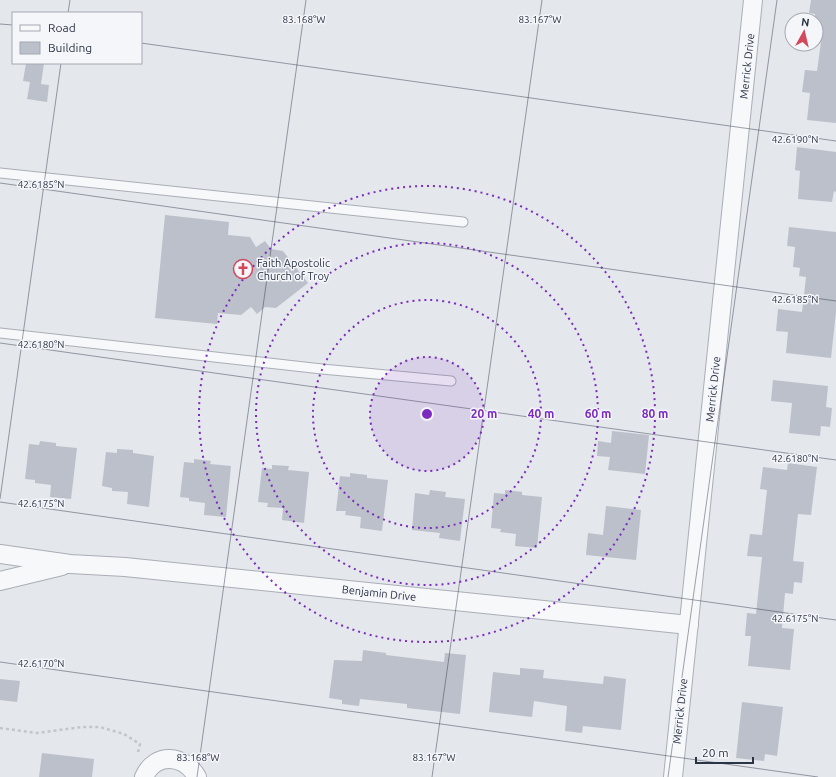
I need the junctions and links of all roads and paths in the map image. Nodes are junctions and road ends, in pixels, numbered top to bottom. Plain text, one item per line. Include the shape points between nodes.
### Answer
1 (753, 0) edge
2 (0, 173) edge
3 (463, 222) dead end
4 (0, 332) edge
5 (451, 381) dead end
6 (0, 554) edge
7 (70, 564) junction
8 (0, 581) edge
9 (689, 625) junction
10 (0, 728) edge
11 (137, 754) dead end
12 (144, 777) edge
13 (197, 777) edge
14 (673, 777) edge

1 - 9 street, Merrick Drive
2 - 3 lane
4 - 5 lane via 322,369
6 - 7 street, Benjamin Drive
7 - 8 street, Benjamin Drive
7 - 9 street, Benjamin Drive via 125,567
9 - 14 street, Merrick Drive
10 - 11 path via 37,733 100,727 124,734 140,744
12 - 13 street via 149,767 158,760 172,759 186,764

